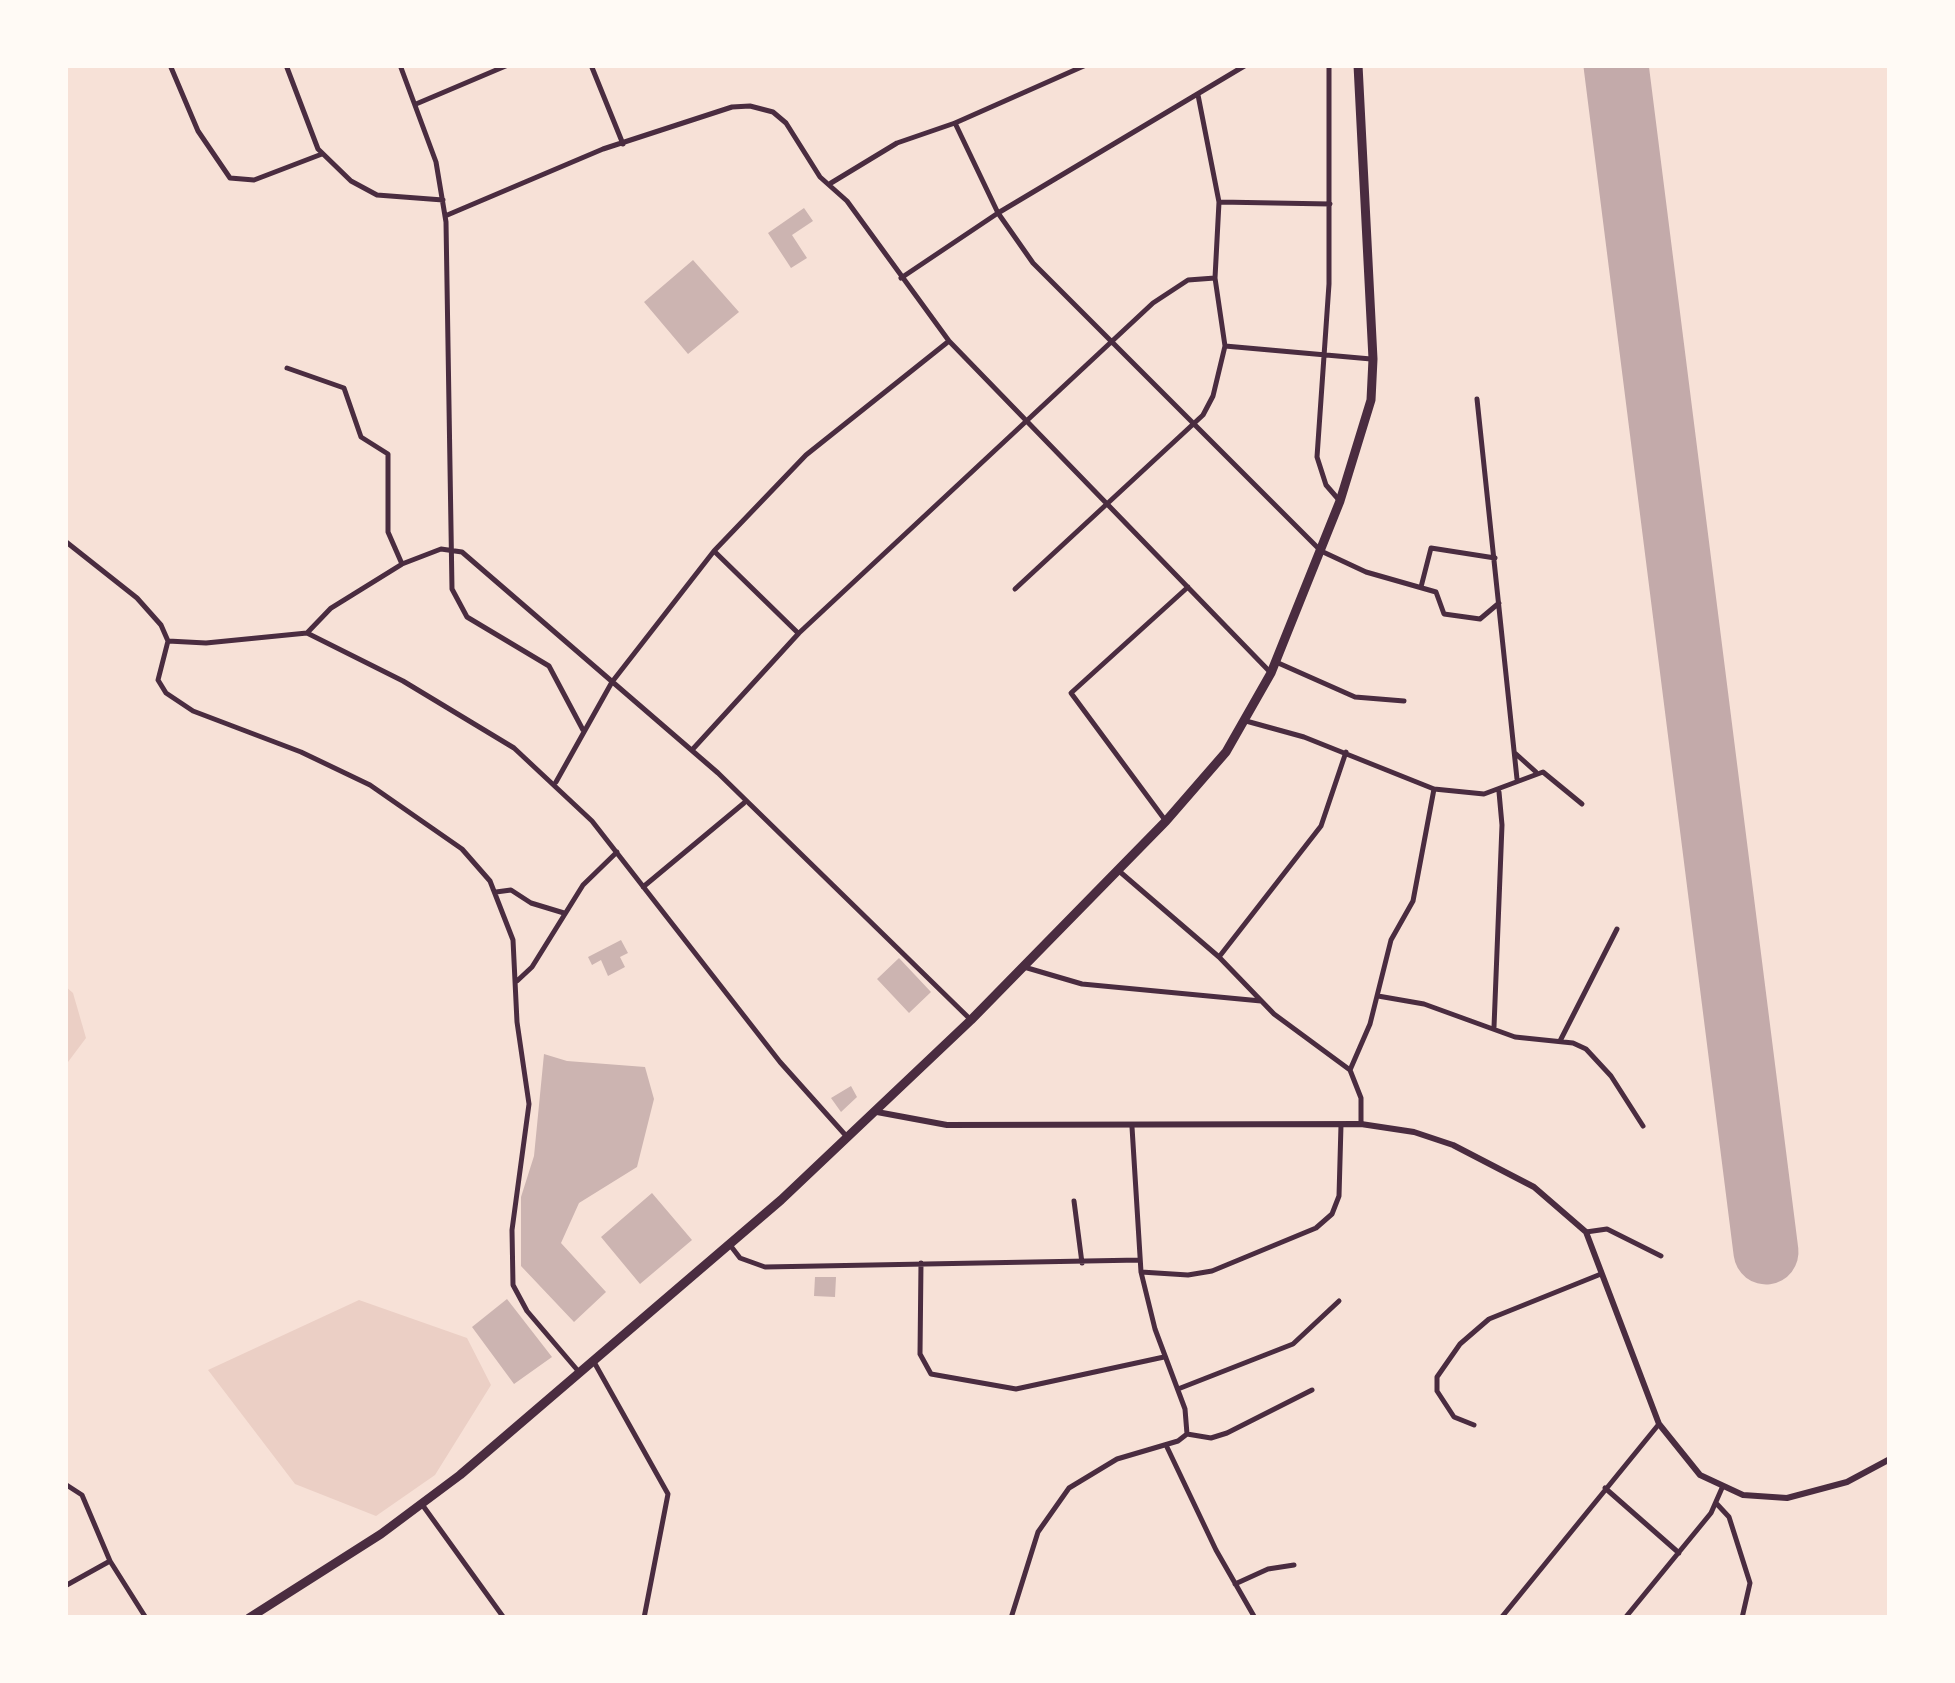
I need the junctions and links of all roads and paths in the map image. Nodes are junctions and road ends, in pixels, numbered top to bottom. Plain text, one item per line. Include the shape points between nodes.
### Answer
1 (170, 65) edge
2 (286, 65) edge
3 (400, 65) edge
4 (508, 65) edge
5 (591, 65) edge
6 (1086, 65) edge
7 (1246, 65) edge
8 (1329, 65) edge
9 (1358, 65) edge
10 (1198, 94) junction
11 (416, 104) junction
12 (955, 123) junction
13 (624, 144) junction
14 (322, 154) junction
15 (830, 183) junction
16 (442, 200) junction
17 (1218, 202) junction
18 (1330, 204) junction
19 (998, 213) junction
20 (445, 216) junction
21 (900, 278) junction
22 (1215, 278) junction
23 (949, 341) junction
24 (1112, 344) junction
25 (1225, 346) junction
26 (1325, 354) junction
27 (1374, 359) junction
28 (287, 368) dead end
29 (1477, 399) dead end
30 (1028, 420) junction
31 (1192, 425) junction
32 (1340, 501) junction
33 (1110, 504) junction
34 (65, 541) edge
35 (449, 547) junction
36 (1321, 551) junction
37 (714, 552) junction
38 (1496, 558) junction
39 (402, 564) junction
40 (1188, 587) junction
41 (1421, 588) junction
42 (1014, 590) dead end
43 (1499, 603) junction
44 (307, 634) junction
45 (798, 634) junction
46 (168, 641) junction
47 (1276, 662) junction
48 (1271, 673) junction
49 (612, 682) junction
50 (1404, 701) dead end
51 (1246, 721) junction
52 (582, 730) junction
53 (692, 750) junction
54 (1346, 752) junction
55 (1516, 754) junction
56 (1536, 772) junction
57 (1517, 780) junction
58 (556, 783) junction
59 (1434, 789) junction
60 (1499, 792) junction
61 (745, 802) junction
62 (1582, 804) dead end
63 (1166, 821) junction
64 (616, 852) junction
65 (1118, 870) junction
66 (643, 887) junction
67 (496, 892) junction
68 (564, 913) junction
69 (1618, 929) dead end
70 (1219, 956) junction
71 (1024, 967) junction
72 (517, 981) junction
73 (1378, 996) junction
74 (1261, 1001) junction
75 (971, 1020) junction
76 (1494, 1027) junction
77 (1560, 1041) junction
78 (1350, 1070) junction
79 (877, 1112) junction
80 (1341, 1124) junction
81 (1361, 1124) junction
82 (1643, 1126) dead end
83 (1132, 1127) junction
84 (849, 1139) junction
85 (1074, 1201) dead end
86 (1586, 1232) junction
87 (730, 1244) junction
88 (1661, 1256) dead end
89 (1140, 1260) junction
90 (921, 1263) junction
91 (1082, 1263) junction
92 (1141, 1272) junction
93 (1604, 1273) junction
94 (1339, 1301) dead end
95 (1164, 1356) junction
96 (594, 1362) junction
97 (580, 1373) junction
98 (1178, 1389) junction
99 (1312, 1390) dead end
100 (1659, 1424) junction
101 (1474, 1426) dead end
102 (1187, 1434) junction
103 (1166, 1445) junction
104 (1890, 1459) edge
105 (65, 1484) edge
106 (1605, 1488) junction
107 (1722, 1488) junction
108 (422, 1503) junction
109 (1716, 1503) junction
110 (1680, 1553) junction
111 (110, 1561) junction
112 (1294, 1565) dead end
113 (1235, 1584) junction
114 (65, 1586) edge
115 (146, 1618) edge
116 (251, 1618) edge
117 (504, 1618) edge
118 (644, 1618) edge
119 (1011, 1618) edge
120 (1255, 1618) edge
121 (1501, 1618) edge
122 (1624, 1618) edge
123 (1742, 1618) edge

1 - 14 street via 184,104 230,178 254,180
2 - 14 street
3 - 11 street
4 - 11 street
5 - 13 street
6 - 12 street
7 - 10 street
8 - 18 street
9 - 27 highway
10 - 17 street
10 - 19 street
11 - 16 street
12 - 15 street via 867,158
12 - 19 street
13 - 15 street via 732,108 764,108 786,124
13 - 20 street
14 - 16 street via 367,191
15 - 21 street
16 - 20 street
17 - 18 street
17 - 22 street
18 - 26 street
19 - 21 street
19 - 24 street via 1033,263
20 - 35 street
21 - 23 street
22 - 24 street via 1171,288
22 - 25 street
23 - 30 street
23 - 37 street via 806,455
24 - 30 street
24 - 31 street
25 - 26 street
25 - 31 street via 1213,396
26 - 27 street
26 - 32 street via 1317,456 1326,485
27 - 32 highway via 1371,400
28 - 39 street via 344,388 361,437 388,453 388,532
29 - 38 street
30 - 33 street
30 - 45 street
31 - 33 street
31 - 36 street
32 - 36 highway
33 - 40 street
33 - 42 street
34 - 46 street via 137,598
35 - 39 street
35 - 49 street via 473,560
35 - 52 street via 450,578 462,610 548,666
36 - 41 street
36 - 47 highway
37 - 45 street
37 - 49 street
38 - 41 street via 1434,547
38 - 43 street
39 - 44 street via 331,608
40 - 48 street
40 - 63 street via 1070,693
41 - 43 street via 1436,592 1441,611 1456,616 1484,618
43 - 55 street
44 - 46 street
44 - 58 street via 477,722
45 - 53 street
46 - 67 street via 158,674 166,694 370,785 462,849
47 - 48 highway
47 - 50 street via 1356,696
48 - 51 highway
49 - 52 street
49 - 53 street
51 - 54 street
51 - 63 highway
52 - 58 street
53 - 61 street
54 - 59 street
54 - 70 street via 1321,826
55 - 56 street
55 - 57 street
56 - 57 street
56 - 62 street via 1552,776
57 - 60 street
58 - 64 street
59 - 60 street
59 - 73 street via 1413,901 1392,940
60 - 76 street
61 - 66 street
61 - 75 street
63 - 65 highway
64 - 66 street
64 - 68 street
65 - 70 street
65 - 71 highway
66 - 84 street
67 - 68 street via 511,890
67 - 72 street via 509,925
68 - 72 street
69 - 77 street
70 - 74 street
71 - 74 street via 1082,984
71 - 75 highway
72 - 97 street via 529,1117 516,1195 514,1285
73 - 76 street
73 - 78 street
74 - 78 street
75 - 79 highway
76 - 77 street via 1527,1040
77 - 82 street via 1597,1058
78 - 81 street via 1361,1098
79 - 83 street via 947,1124
79 - 84 highway
80 - 81 street
80 - 83 street
80 - 92 street via 1339,1196 1316,1228 1212,1270
81 - 86 street via 1414,1132 1483,1158 1534,1186
83 - 89 street
84 - 87 highway
85 - 91 street
86 - 88 street via 1607,1228
86 - 93 street
87 - 90 street via 740,1258 765,1267
87 - 96 highway
89 - 91 street
89 - 92 street
90 - 91 street
90 - 95 street via 920,1354 931,1374 1016,1389
92 - 95 street
93 - 100 street
93 - 101 street via 1489,1319 1460,1344 1437,1377 1436,1391 1454,1417
94 - 98 street via 1293,1344
95 - 98 street
96 - 97 highway
96 - 118 street via 668,1494
97 - 108 highway
98 - 102 street
99 - 102 street via 1211,1438
100 - 106 street
100 - 107 street via 1680,1455
102 - 103 street
103 - 113 street
103 - 119 street via 1117,1459 1069,1488 1038,1532
104 - 107 street via 1846,1482 1787,1498
105 - 111 street via 82,1495
106 - 110 street
106 - 121 street
107 - 109 street
108 - 116 highway
108 - 117 street
109 - 110 street
109 - 123 street via 1729,1516 1750,1583
110 - 122 street
111 - 114 street
111 - 115 street
112 - 113 street
113 - 120 street

